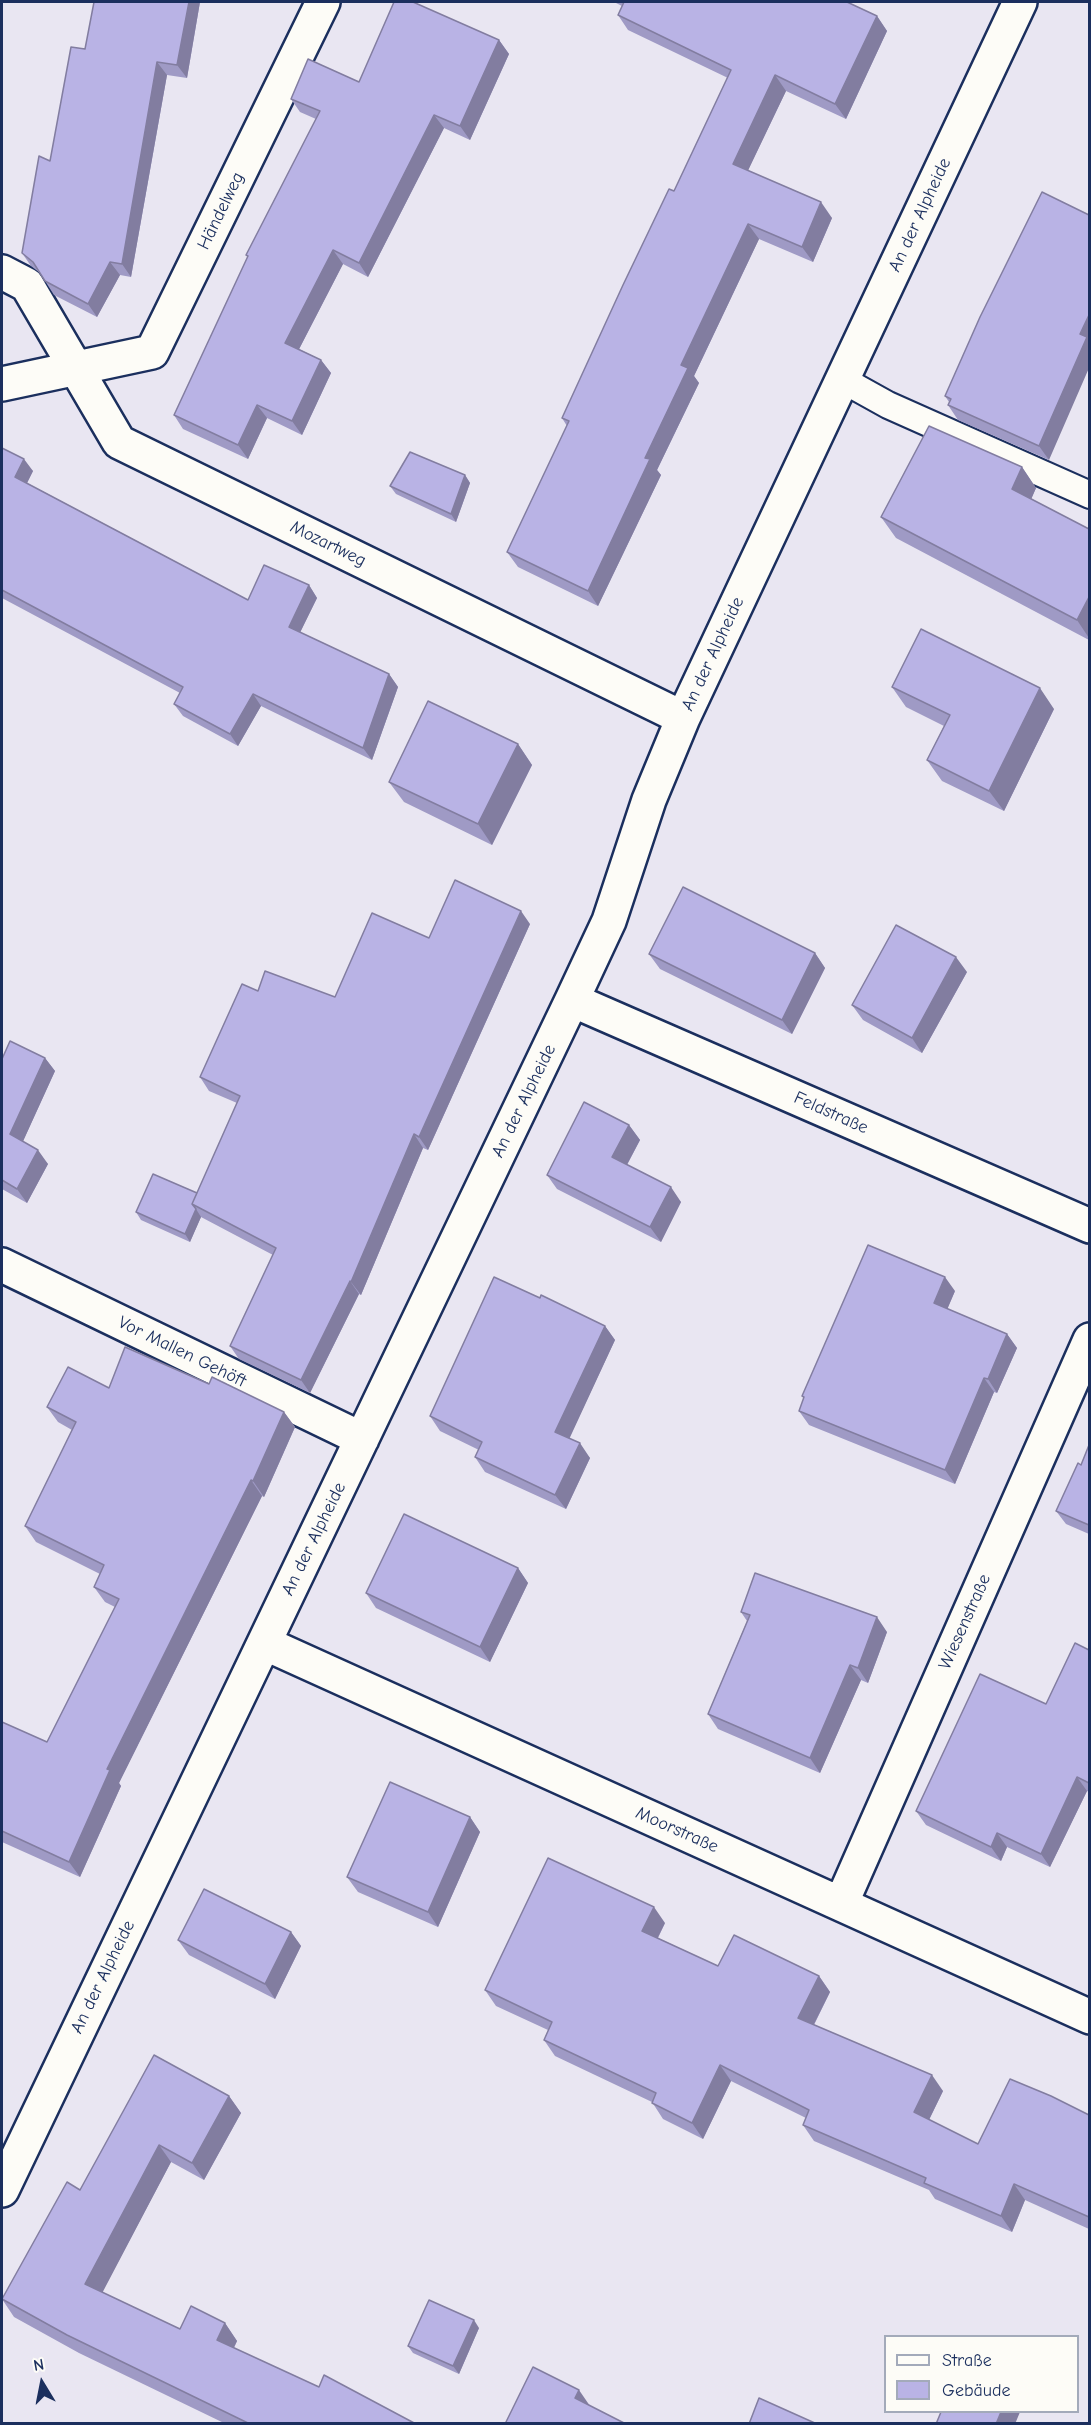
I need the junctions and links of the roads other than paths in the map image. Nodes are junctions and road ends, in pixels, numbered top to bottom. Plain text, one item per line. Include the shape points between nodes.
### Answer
1 (323, 2) edge
2 (1020, 2) edge
3 (2, 272) edge
4 (76, 368) junction
5 (843, 380) junction
6 (2, 384) edge
7 (1089, 495) edge
8 (683, 718) junction
9 (572, 1000) junction
10 (1089, 1226) edge
11 (2, 1265) edge
12 (1089, 1340) edge
13 (362, 1439) junction
14 (264, 1643) junction
15 (841, 1904) junction
16 (1089, 2016) edge
17 (2, 2190) edge

1 - 4 street, Händelweg via 152,352
2 - 5 street, An der Alpheide
3 - 4 street, Mozartweg via 27,285
4 - 6 street
4 - 8 street, Mozartweg via 119,442
5 - 7 lane via 888,405
5 - 8 street, An der Alpheide
8 - 9 street, An der Alpheide via 649,800 609,921
9 - 10 street, Feldstraße
9 - 13 street, An der Alpheide
11 - 13 street, Vor Mallen Gehöft
12 - 15 street, Wiesenstraße
13 - 14 street, An der Alpheide
14 - 15 street, Moorstraße
14 - 17 street, An der Alpheide
15 - 16 street, Moorstraße

